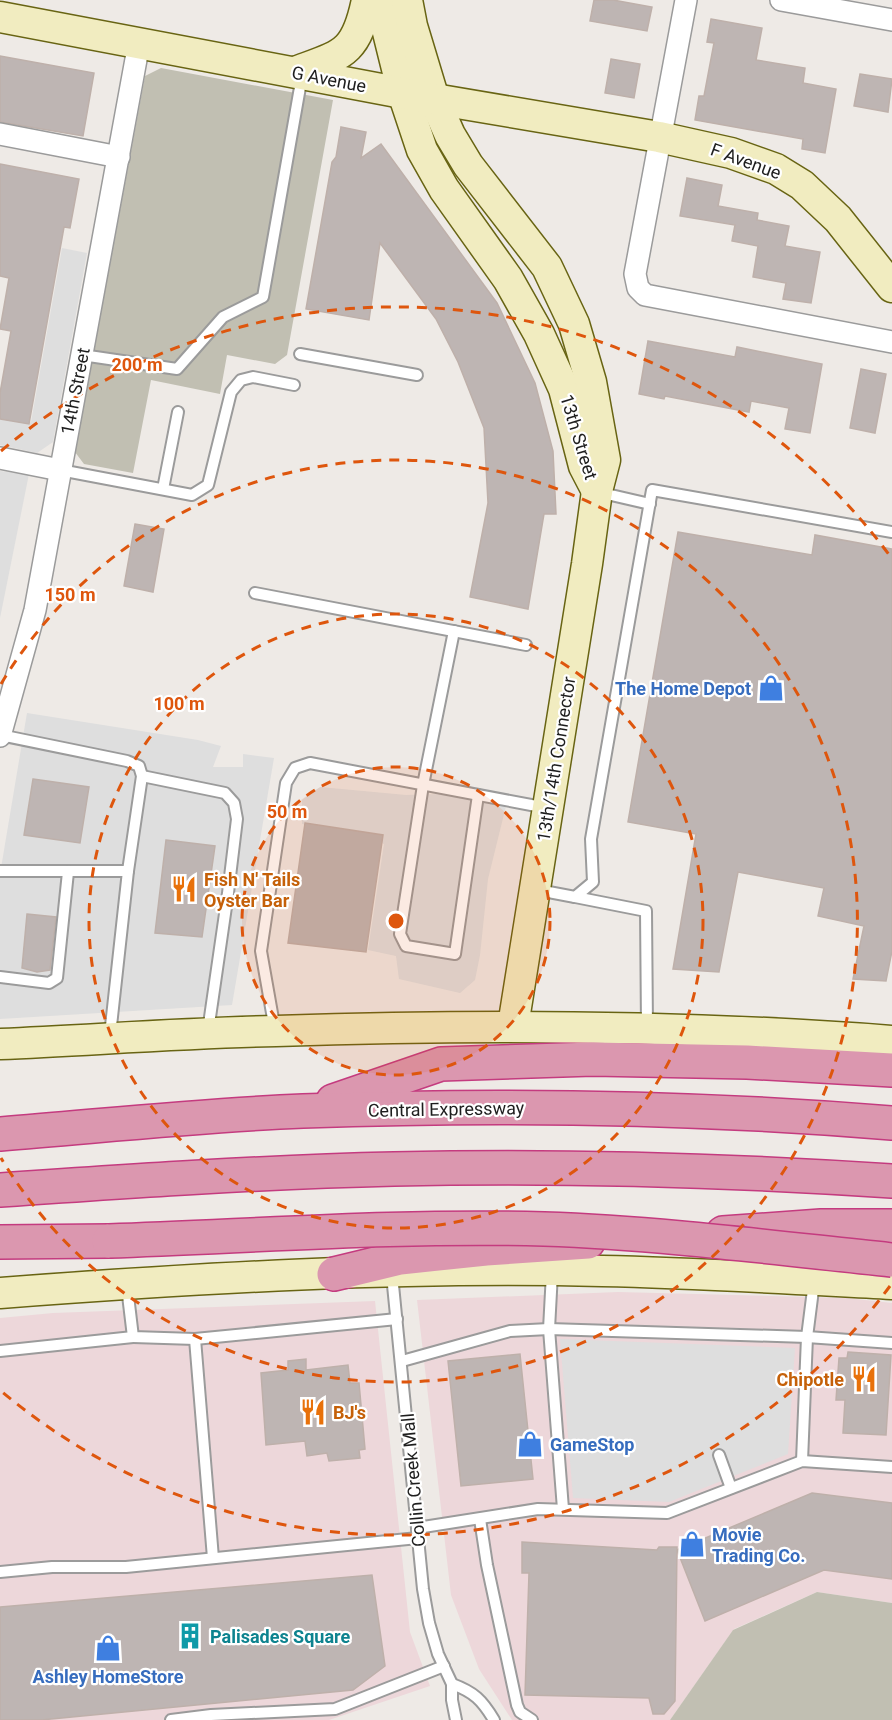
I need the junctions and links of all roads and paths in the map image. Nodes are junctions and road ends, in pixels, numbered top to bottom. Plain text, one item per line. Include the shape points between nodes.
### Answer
1 (368, 0) edge
2 (380, 0) edge
3 (407, 0) edge
4 (686, 0) edge
5 (781, 0) edge
6 (0, 17) edge
7 (892, 20) edge
8 (139, 43) junction
9 (298, 73) junction
10 (403, 93) junction
11 (434, 99) junction
12 (0, 134) edge
13 (659, 138) junction
14 (119, 157) junction
15 (892, 287) edge
16 (892, 342) edge
17 (300, 354) dead end
18 (82, 355) junction
19 (417, 375) dead end
20 (294, 385) dead end
21 (178, 412) dead end
22 (0, 458) edge
23 (60, 470) junction
24 (163, 489) junction
25 (597, 492) junction
26 (650, 504) junction
27 (892, 532) edge
28 (255, 593) dead end
29 (454, 631) junction
30 (526, 645) dead end
31 (0, 736) edge
32 (142, 776) junction
33 (423, 785) junction
34 (478, 795) junction
35 (548, 808) junction
36 (0, 871) edge
37 (128, 871) junction
38 (68, 872) junction
39 (534, 890) junction
40 (575, 897) junction
41 (0, 976) edge
42 (513, 1026) junction
43 (647, 1029) junction
44 (275, 1031) junction
45 (208, 1034) junction
46 (109, 1040) junction
47 (0, 1044) edge
48 (891, 1047) edge
49 (303, 1111) junction
50 (892, 1123) edge
51 (0, 1134) edge
52 (892, 1181) edge
53 (0, 1190) edge
54 (892, 1226) edge
55 (0, 1242) edge
56 (892, 1260) edge
57 (552, 1270) junction
58 (392, 1271) junction
59 (334, 1274) junction
60 (814, 1280) junction
61 (127, 1283) junction
62 (892, 1284) edge
63 (0, 1293) edge
64 (397, 1319) junction
65 (549, 1329) junction
66 (807, 1336) junction
67 (133, 1337) junction
68 (195, 1339) junction
69 (892, 1343) edge
70 (0, 1351) edge
71 (402, 1361) junction
72 (719, 1455) dead end
73 (802, 1461) junction
74 (892, 1467) edge
75 (731, 1488) junction
76 (563, 1509) junction
77 (480, 1519) junction
78 (418, 1533) junction
79 (213, 1558) junction
80 (0, 1572) edge
81 (444, 1666) junction
82 (452, 1684) junction
83 (171, 1720) edge
84 (456, 1720) edge
85 (494, 1720) edge
86 (532, 1720) edge

1 - 9 street via 354,41 334,57
2 - 10 street
3 - 11 street
4 - 13 street
5 - 7 street
6 - 8 street, G Avenue
8 - 9 street, G Avenue
8 - 14 street, 14th Street
9 - 10 street, G Avenue
9 - 18 lane via 263,297 223,317 177,369
10 - 11 street, G Avenue
10 - 25 street, 13th Street via 422,150 444,189 508,279 539,334 564,389 584,466
11 - 13 street, G Avenue
11 - 25 street, 13th Street via 468,165 547,267 574,324 591,382 606,460
12 - 14 street
13 - 15 street, F Avenue via 748,158 802,185 838,219
13 - 16 street via 635,274 638,288 645,295
14 - 18 street, 14th Street
17 - 19 lane
18 - 23 street, 14th Street
20 - 24 lane via 253,377 241,380 231,392 208,485 192,495
21 - 24 lane
22 - 23 street
23 - 24 lane
23 - 31 street, 14th Street via 35,610
25 - 26 lane
25 - 35 street, 13th/14th Connector
26 - 27 lane via 652,490
26 - 40 lane via 591,839 593,882
28 - 29 lane
29 - 30 lane
29 - 33 lane
31 - 32 lane via 127,761 139,766
32 - 37 lane
32 - 45 lane via 225,794 234,803 237,819
33 - 34 lane
33 - 34 lane via 400,934 406,946 433,952 455,954
33 - 44 lane via 310,763 295,768 286,783 261,951
34 - 35 lane
35 - 39 street, 13th/14th Connector
36 - 38 lane
37 - 38 lane
37 - 46 lane
38 - 41 lane via 57,978 49,983
39 - 40 lane
39 - 42 street, 13th/14th Connector
40 - 43 lane via 646,911
42 - 43 street
42 - 44 street
43 - 48 street via 763,1032
44 - 45 street
45 - 46 street
46 - 47 street
48 - 49 highway via 747,1062 593,1059 441,1064
49 - 50 highway, Central Expressway via 589,1109
49 - 51 highway, Central Expressway
52 - 53 highway via 696,1171 468,1168 241,1175
54 - 59 highway via 821,1226 486,1249 400,1258
55 - 56 highway, bridge via 358,1229 546,1229
57 - 58 street
57 - 60 street
57 - 65 lane
58 - 59 street
58 - 64 lane, Collin Creek Mall
59 - 61 street
60 - 62 street
60 - 66 lane
61 - 63 street
61 - 67 lane
64 - 68 lane
64 - 71 lane, Collin Creek Mall
65 - 66 lane
65 - 71 lane via 510,1330
65 - 76 lane
66 - 69 lane
66 - 73 lane
67 - 68 lane
67 - 70 lane
68 - 79 lane
71 - 78 lane, Collin Creek Mall
72 - 75 lane
73 - 74 lane
73 - 75 lane
75 - 76 lane via 667,1513
76 - 77 lane
77 - 78 lane
77 - 86 lane via 517,1705
78 - 79 lane
78 - 81 lane, Collin Creek Mall via 429,1623
79 - 80 lane via 126,1567
81 - 82 lane, Collin Creek Mall
81 - 83 lane via 334,1709
82 - 84 lane, Collin Creek Mall
82 - 85 lane via 483,1702

